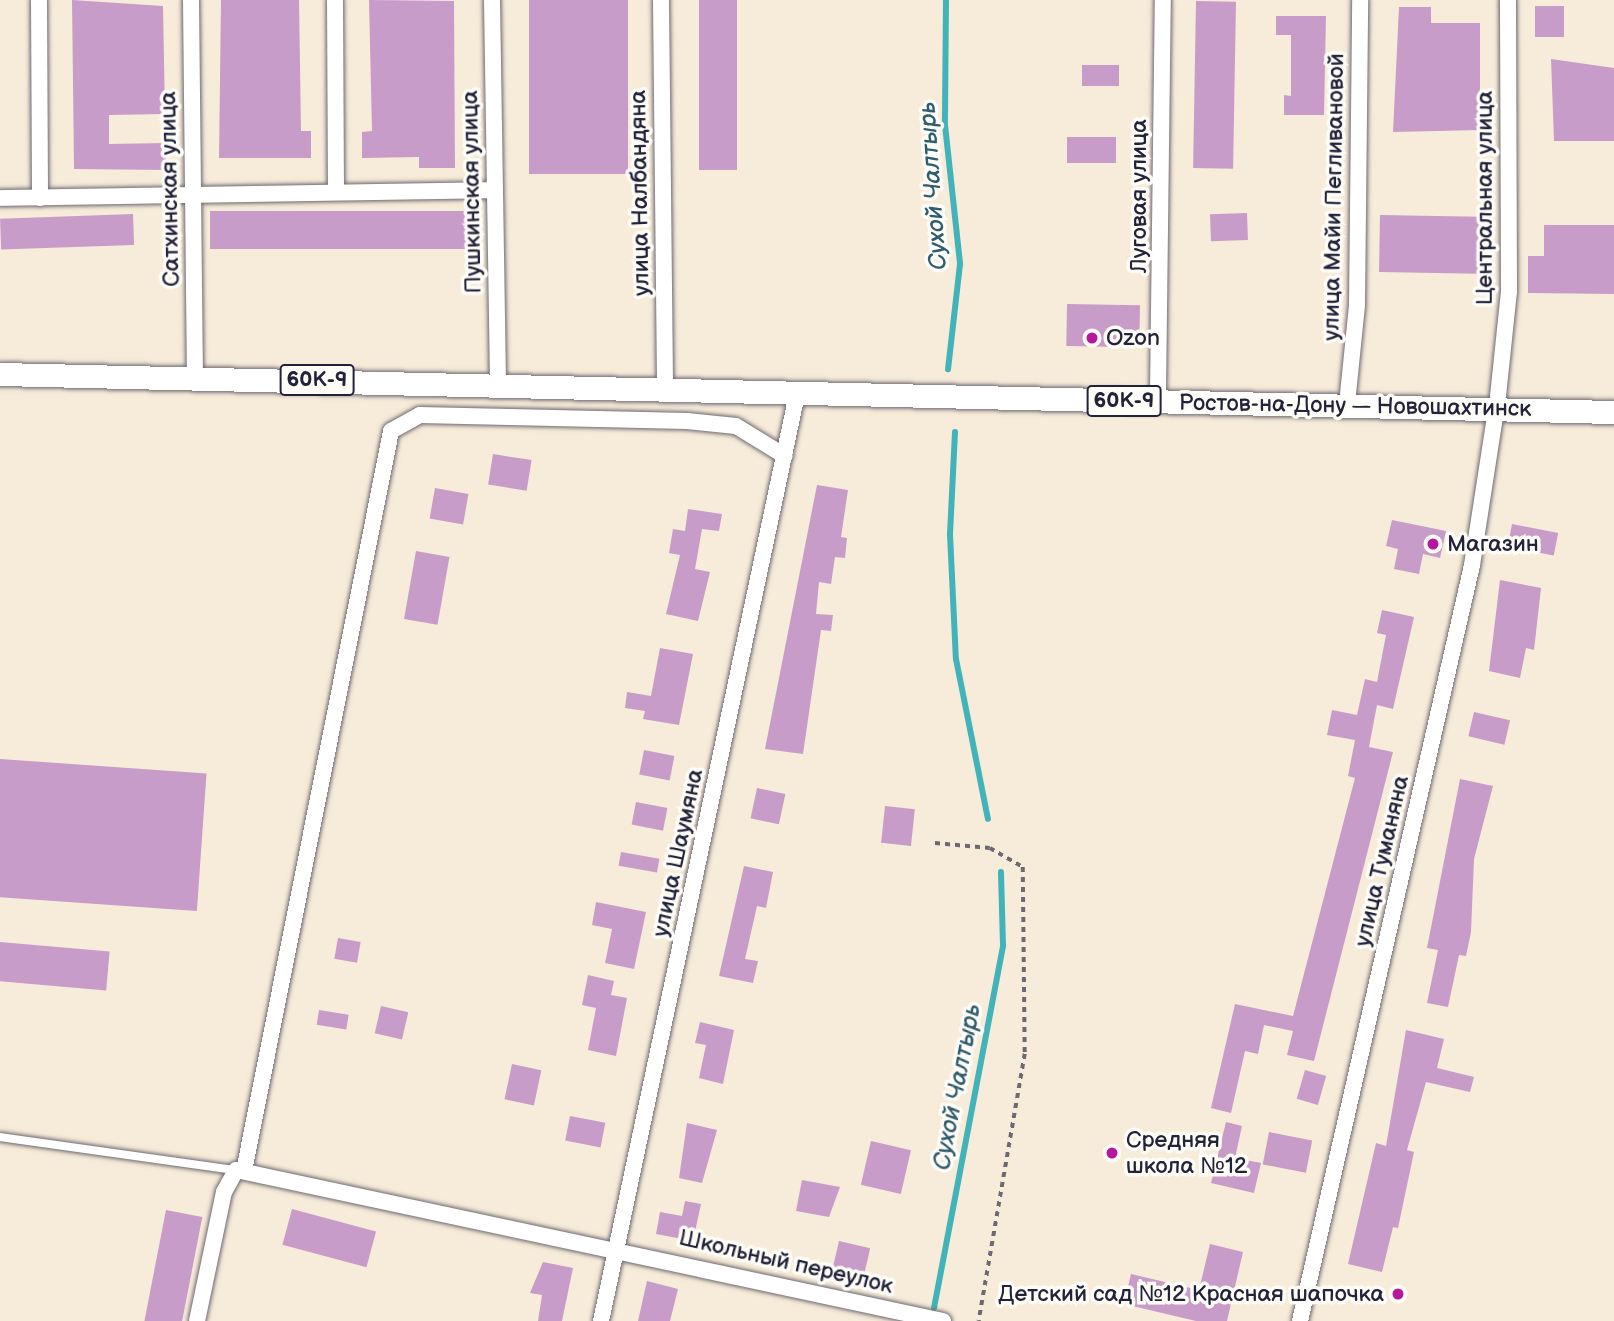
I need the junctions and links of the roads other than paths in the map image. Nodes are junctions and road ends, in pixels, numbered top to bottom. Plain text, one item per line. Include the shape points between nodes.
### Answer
1 (39, 0) edge
2 (191, 0) edge
3 (335, 0) edge
4 (492, 0) edge
5 (661, 0) edge
6 (1163, 0) edge
7 (1360, 0) edge
8 (1508, 0) edge
9 (494, 190) junction
10 (336, 192) junction
11 (193, 194) junction
12 (0, 198) edge
13 (40, 198) junction
14 (0, 374) edge
15 (195, 378) junction
16 (498, 383) junction
17 (665, 385) junction
18 (634, 386) junction
19 (1158, 392) junction
20 (797, 394) junction
21 (1348, 394) junction
22 (1614, 397) edge
23 (1497, 403) junction
24 (1614, 412) edge
25 (785, 456) junction
26 (0, 1137) edge
27 (240, 1170) junction
28 (618, 1247) junction
29 (197, 1321) edge
30 (601, 1321) edge
31 (943, 1321) edge
32 (1300, 1321) edge

1 - 13 street
2 - 11 street, Сатхинская улица
3 - 10 street
4 - 9 street, Пушкинская улица
5 - 17 street, улица Налбандяна
6 - 19 street, Луговая улица
7 - 21 street, улица Майи Пегливановой via 1357,304
8 - 23 street, Центральная улица via 1509,292
9 - 10 street
9 - 16 street, Пушкинская улица
10 - 11 street
11 - 13 street
11 - 15 street, Сатхинская улица
12 - 13 street
14 - 15 main road, Ростов-на-Дону — Новошахтинск / 60К-9
15 - 16 main road, Ростов-на-Дону — Новошахтинск / 60К-9
16 - 18 main road, Ростов-на-Дону — Новошахтинск / 60К-9
17 - 18 main road, Ростов-на-Дону — Новошахтинск / 60К-9
17 - 19 main road, Ростов-на-Дону — Новошахтинск / 60К-9
18 - 20 main road, Ростов-на-Дону — Новошахтинск / 60К-9
19 - 21 main road, Ростов-на-Дону — Новошахтинск / 60К-9
20 - 23 main road, Ростов-на-Дону — Новошахтинск / 60К-9
20 - 25 street, улица Шаумяна
21 - 23 main road, Ростов-на-Дону — Новошахтинск / 60К-9
22 - 23 main road, Ростов-на-Дону — Новошахтинск / 60К-9
23 - 24 main road, Ростов-на-Дону — Новошахтинск / 60К-9
23 - 32 street, улица Туманяна via 1480,527
25 - 27 street via 736,426 687,421 420,415 391,431
25 - 28 street, улица Шаумяна
26 - 27 lane
27 - 28 street, Школьный переулок
27 - 29 street via 224,1192
28 - 30 street, улица Шаумяна
28 - 31 street, Школьный переулок

